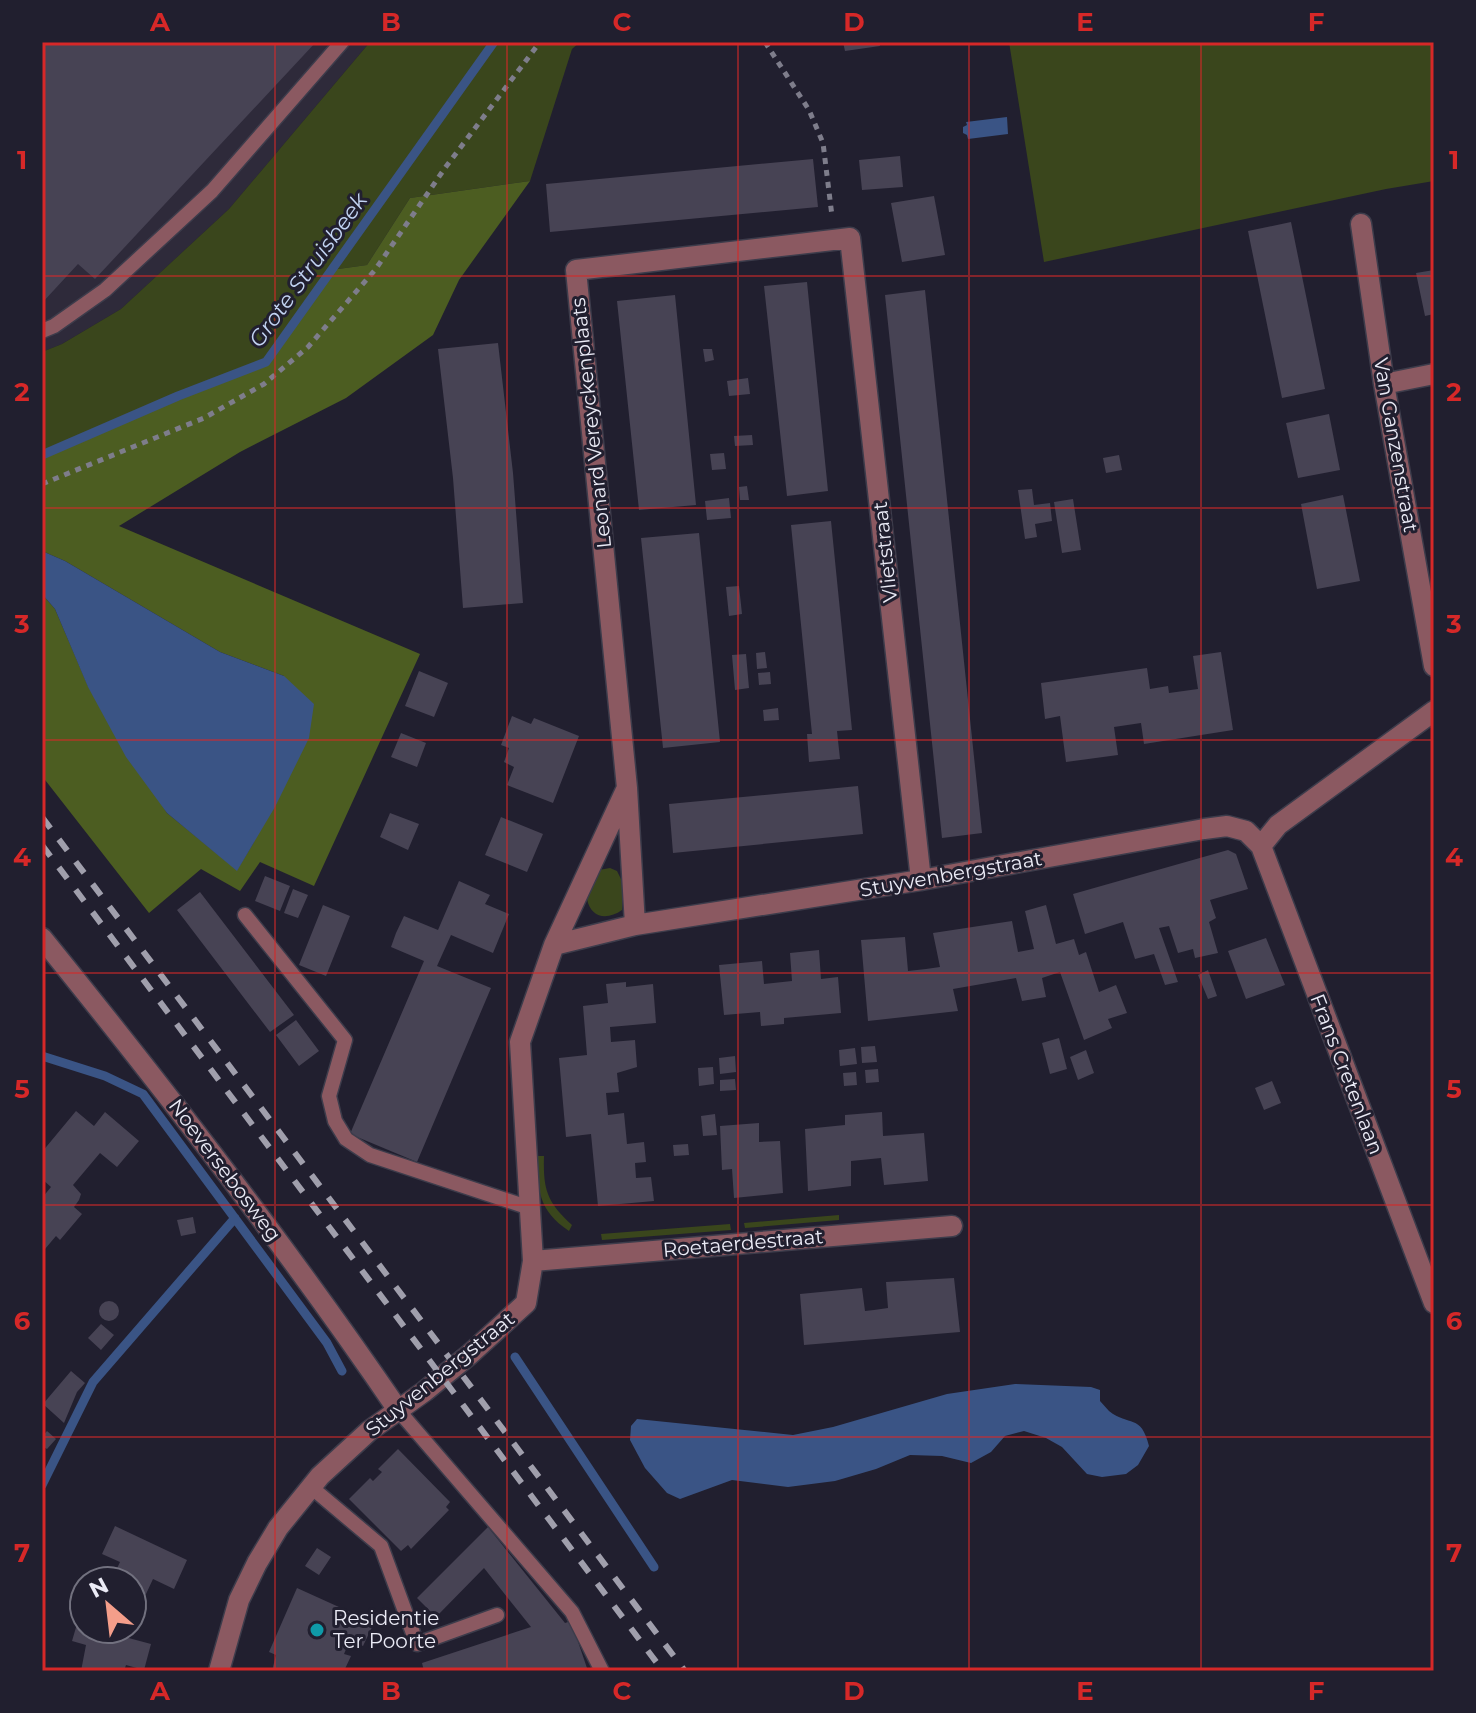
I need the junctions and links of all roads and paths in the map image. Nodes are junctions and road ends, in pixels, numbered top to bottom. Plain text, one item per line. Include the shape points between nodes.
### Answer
1 (342, 42) edge
2 (540, 42) edge
3 (765, 42) edge
4 (1361, 224) dead end
5 (836, 240) junction
6 (42, 331) edge
7 (1434, 374) edge
8 (1384, 384) junction
9 (42, 484) edge
10 (1434, 666) edge
11 (1434, 711) edge
12 (627, 788) junction
13 (1261, 846) junction
14 (921, 880) junction
15 (245, 915) dead end
16 (635, 925) junction
17 (42, 938) edge
18 (554, 945) junction
19 (530, 1208) junction
20 (952, 1226) dead end
21 (533, 1261) junction
22 (1434, 1303) edge
23 (398, 1410) junction
24 (311, 1487) junction
25 (497, 1615) dead end
26 (219, 1671) edge
27 (602, 1671) edge

1 - 6 lane via 212,191 105,290
2 - 9 path via 375,270 308,347 264,384 204,418
3 - 5 path via 809,110 823,143
4 - 8 street, Van Ganzenstraat
5 - 12 street, Leonard Vereyckenplaats via 576,270
5 - 14 street, Vlietstraat via 850,238
7 - 8 street
8 - 10 street, Van Ganzenstraat
11 - 13 street via 1278,825
12 - 16 street
12 - 18 street, Stuyvenbergstraat
13 - 14 street, Stuyvenbergstraat via 1246,831 1227,826
13 - 22 street, Frans Cretenlaan
14 - 16 street, Stuyvenbergstraat
15 - 19 lane via 345,1040 329,1096 346,1139 370,1155
16 - 18 street, Stuyvenbergstraat
17 - 23 street, Noeversebosweg via 256,1209
18 - 19 street, Stuyvenbergstraat via 520,1042
19 - 21 street, Stuyvenbergstraat
20 - 21 street, Roetaerdestraat
21 - 23 street, Stuyvenbergstraat via 526,1303
23 - 24 street, Stuyvenbergstraat
23 - 27 lane via 572,1612
24 - 25 lane via 381,1546 417,1644
24 - 26 street, Stuyvenbergstraat via 278,1528 251,1575

